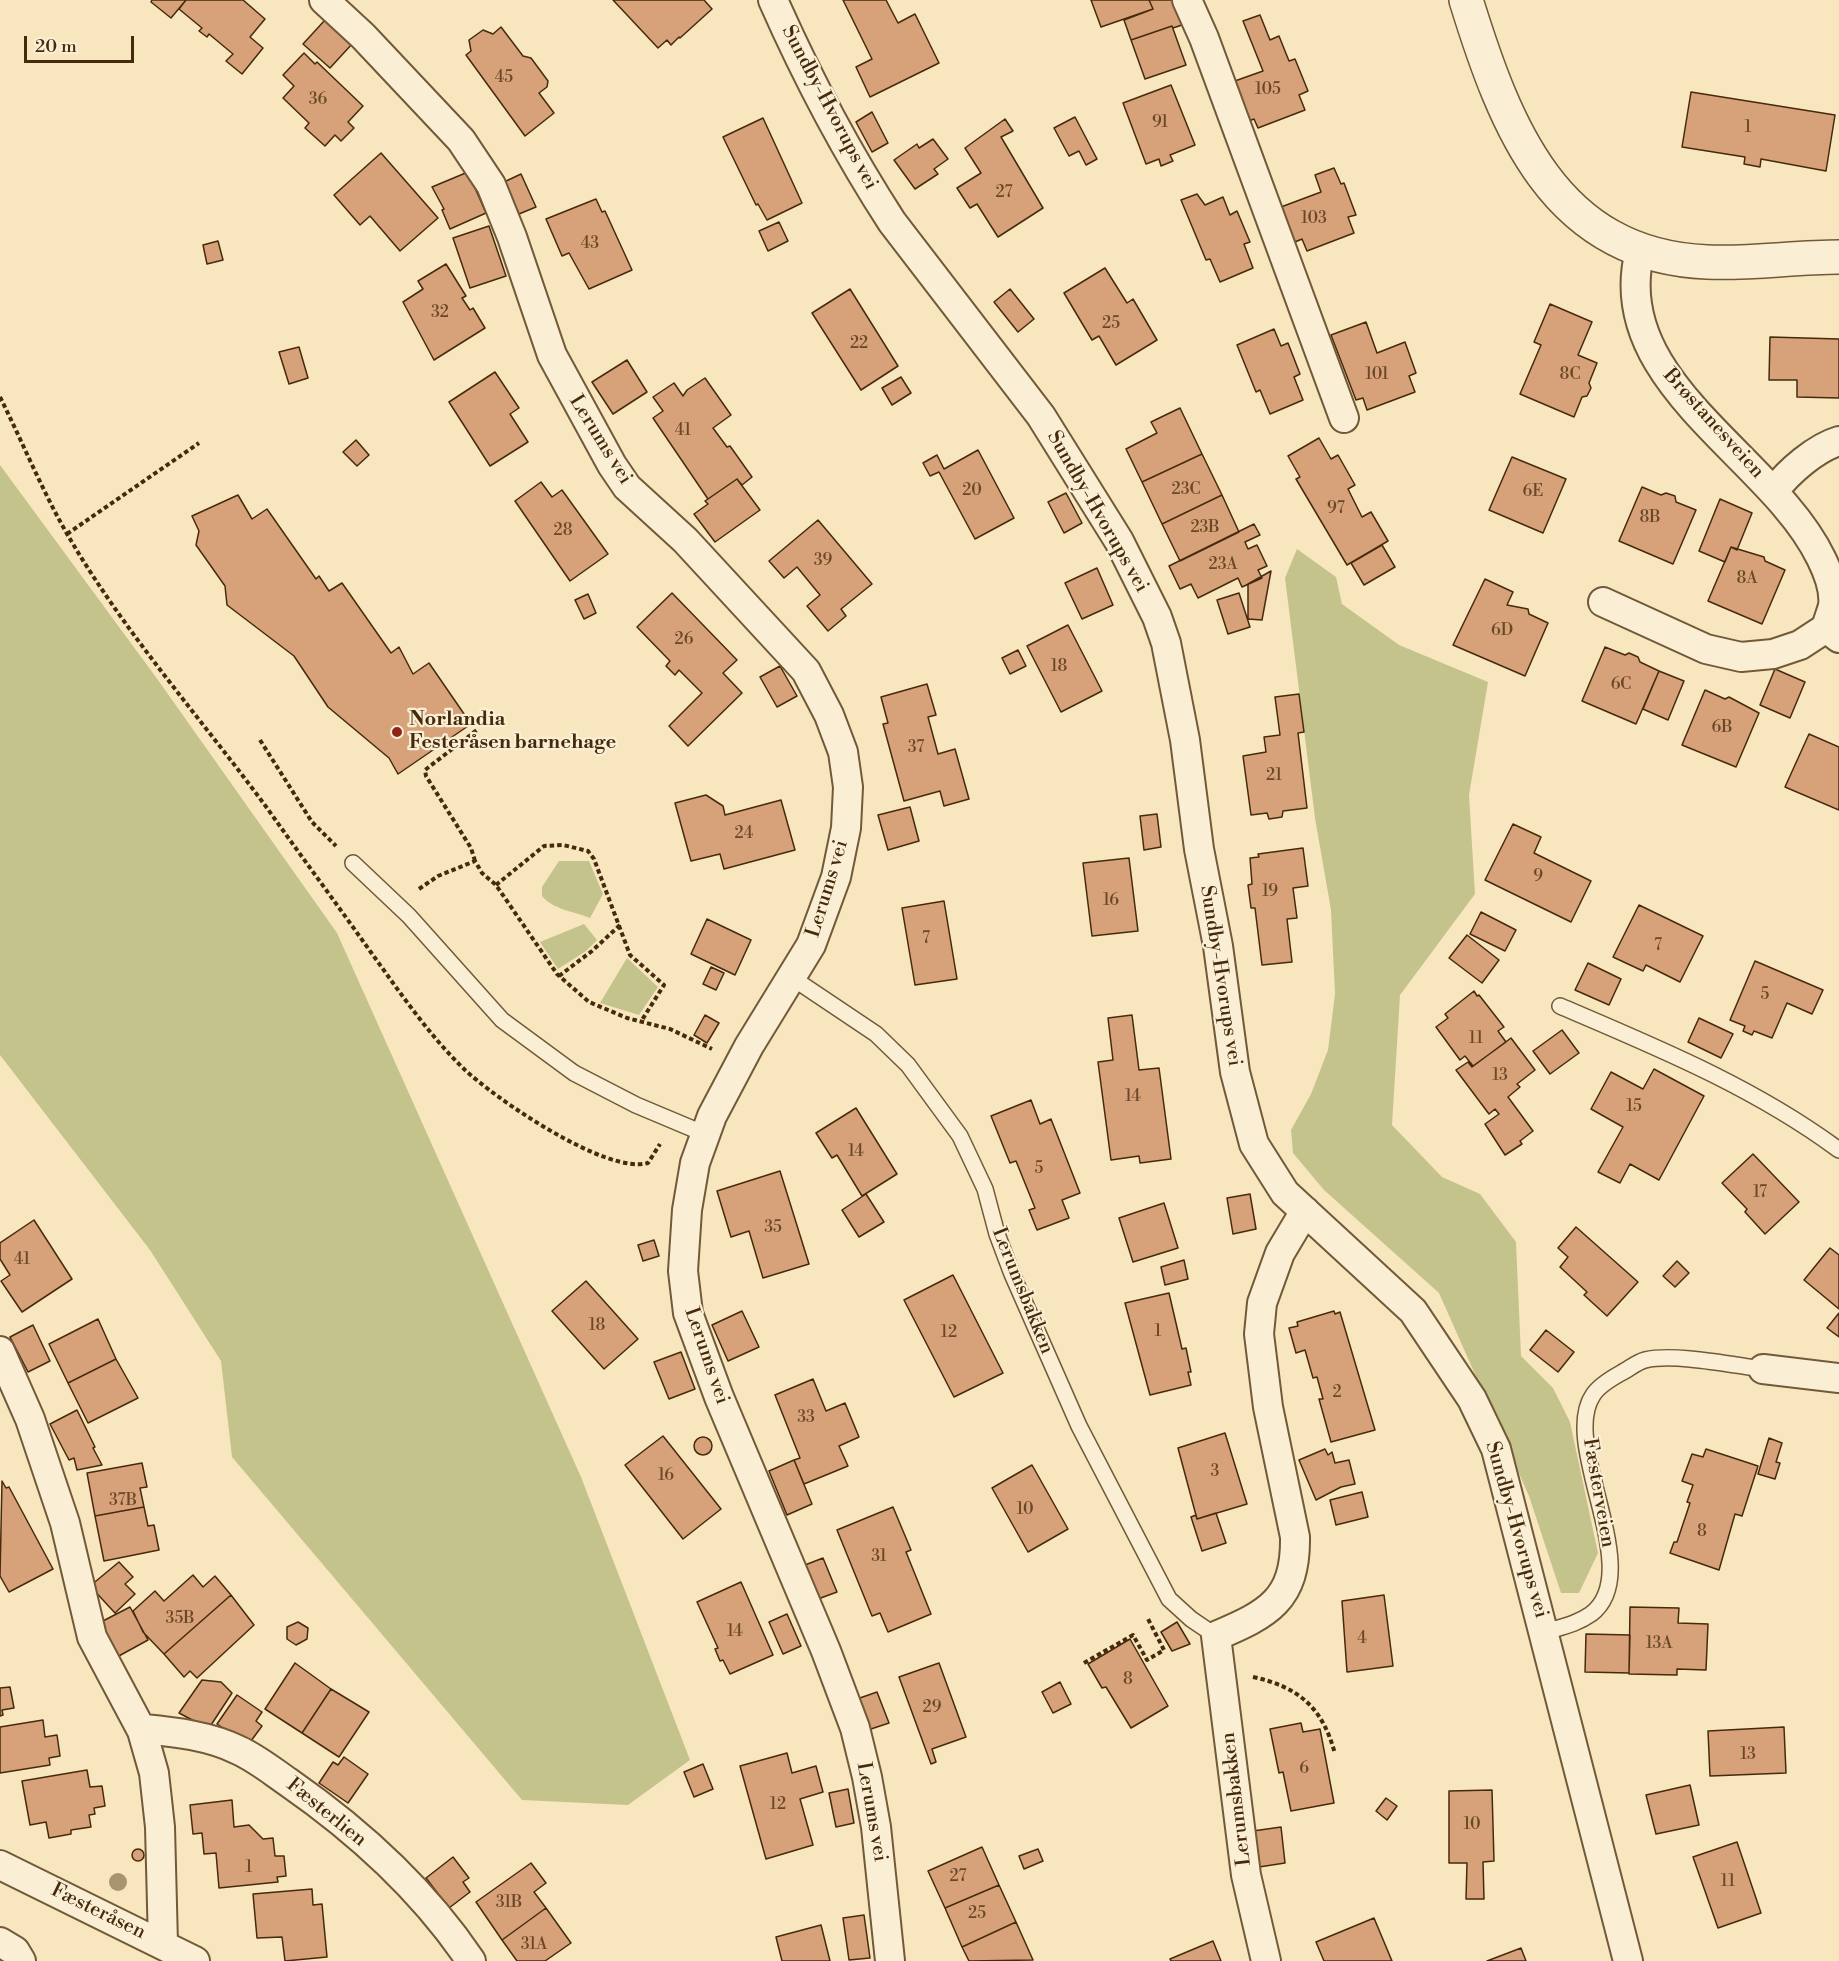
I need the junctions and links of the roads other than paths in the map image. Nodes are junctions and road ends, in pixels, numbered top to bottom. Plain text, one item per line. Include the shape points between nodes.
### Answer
1 (324, 0) edge
2 (773, 0) edge
3 (1188, 0) edge
4 (1466, 0) edge
5 (1640, 251) junction
6 (1839, 257) edge
7 (1344, 418) dead end
8 (1839, 441) edge
9 (1774, 491) junction
10 (1604, 602) dead end
11 (1832, 633) edge
12 (353, 863) road end
13 (791, 977) junction
14 (1560, 1006) dead end
15 (705, 1134) junction
16 (1839, 1150) edge
17 (1305, 1211) junction
18 (0, 1351) edge
19 (1763, 1369) joint
20 (1839, 1378) edge
21 (1545, 1632) junction
22 (1216, 1636) junction
23 (142, 1731) junction
24 (0, 1865) edge
25 (0, 1942) edge
26 (163, 1944) junction
27 (21, 1961) edge
28 (195, 1961) edge
29 (471, 1961) edge
30 (890, 1961) edge
31 (1266, 1961) edge
32 (1628, 1961) edge

1 - 13 street, Lerums vei via 461,140 491,185 552,355 627,487 685,540 806,671 829,715 843,752 848,787 846,828 826,907 811,945
2 - 17 street, Sundby-Hvorups vei via 800,62 874,194 904,239 1041,416 1119,541 1157,617 1166,643 1185,740 1235,1072 1254,1144 1286,1193
3 - 7 street
4 - 5 street via 1502,102 1524,150 1551,189 1600,232
5 - 6 street via 1707,262
5 - 9 street, Brøstanesveien via 1634,293 1651,350 1694,409
8 - 9 street, Brøstanesveien via 1827,444
9 - 11 street, Brøstanesveien via 1811,537 1830,575
10 - 11 street, Brøstanesveien via 1706,649 1741,657 1773,654
12 - 15 lane via 397,905 502,1020 574,1073
13 - 15 street, Lerums vei via 740,1063
13 - 22 lane, Lerumsbakken via 876,1034 908,1065 960,1136 985,1189 1012,1274 1079,1425 1169,1599
14 - 16 lane via 1692,1062 1813,1130
15 - 30 street, Lerums vei via 695,1163 687,1210 683,1271 688,1313 855,1728 876,1827
17 - 21 street, Sundby-Hvorups vei via 1413,1311 1472,1399 1496,1449
17 - 22 street via 1280,1253 1262,1303 1258,1334 1268,1407 1295,1537 1295,1559 1286,1592 1273,1607 1255,1620
18 - 23 street via 30,1419 65,1523 92,1637
19 - 20 street, Fæsterveien
19 - 21 lane, Fæsterveien via 1672,1358 1645,1360 1614,1377 1592,1396 1585,1422 1593,1480 1609,1541 1607,1594 1593,1612
21 - 32 street, Sundby-Hvorups vei
22 - 31 street, Lerumsbakken via 1246,1875
23 - 26 street via 154,1773 159,1816
23 - 29 street, Fæsterlien via 171,1732 219,1742 254,1759 298,1789 399,1875
24 - 26 street, Fæsteråsen
25 - 27 street via 15,1951
26 - 28 street, Fæsteråsen

